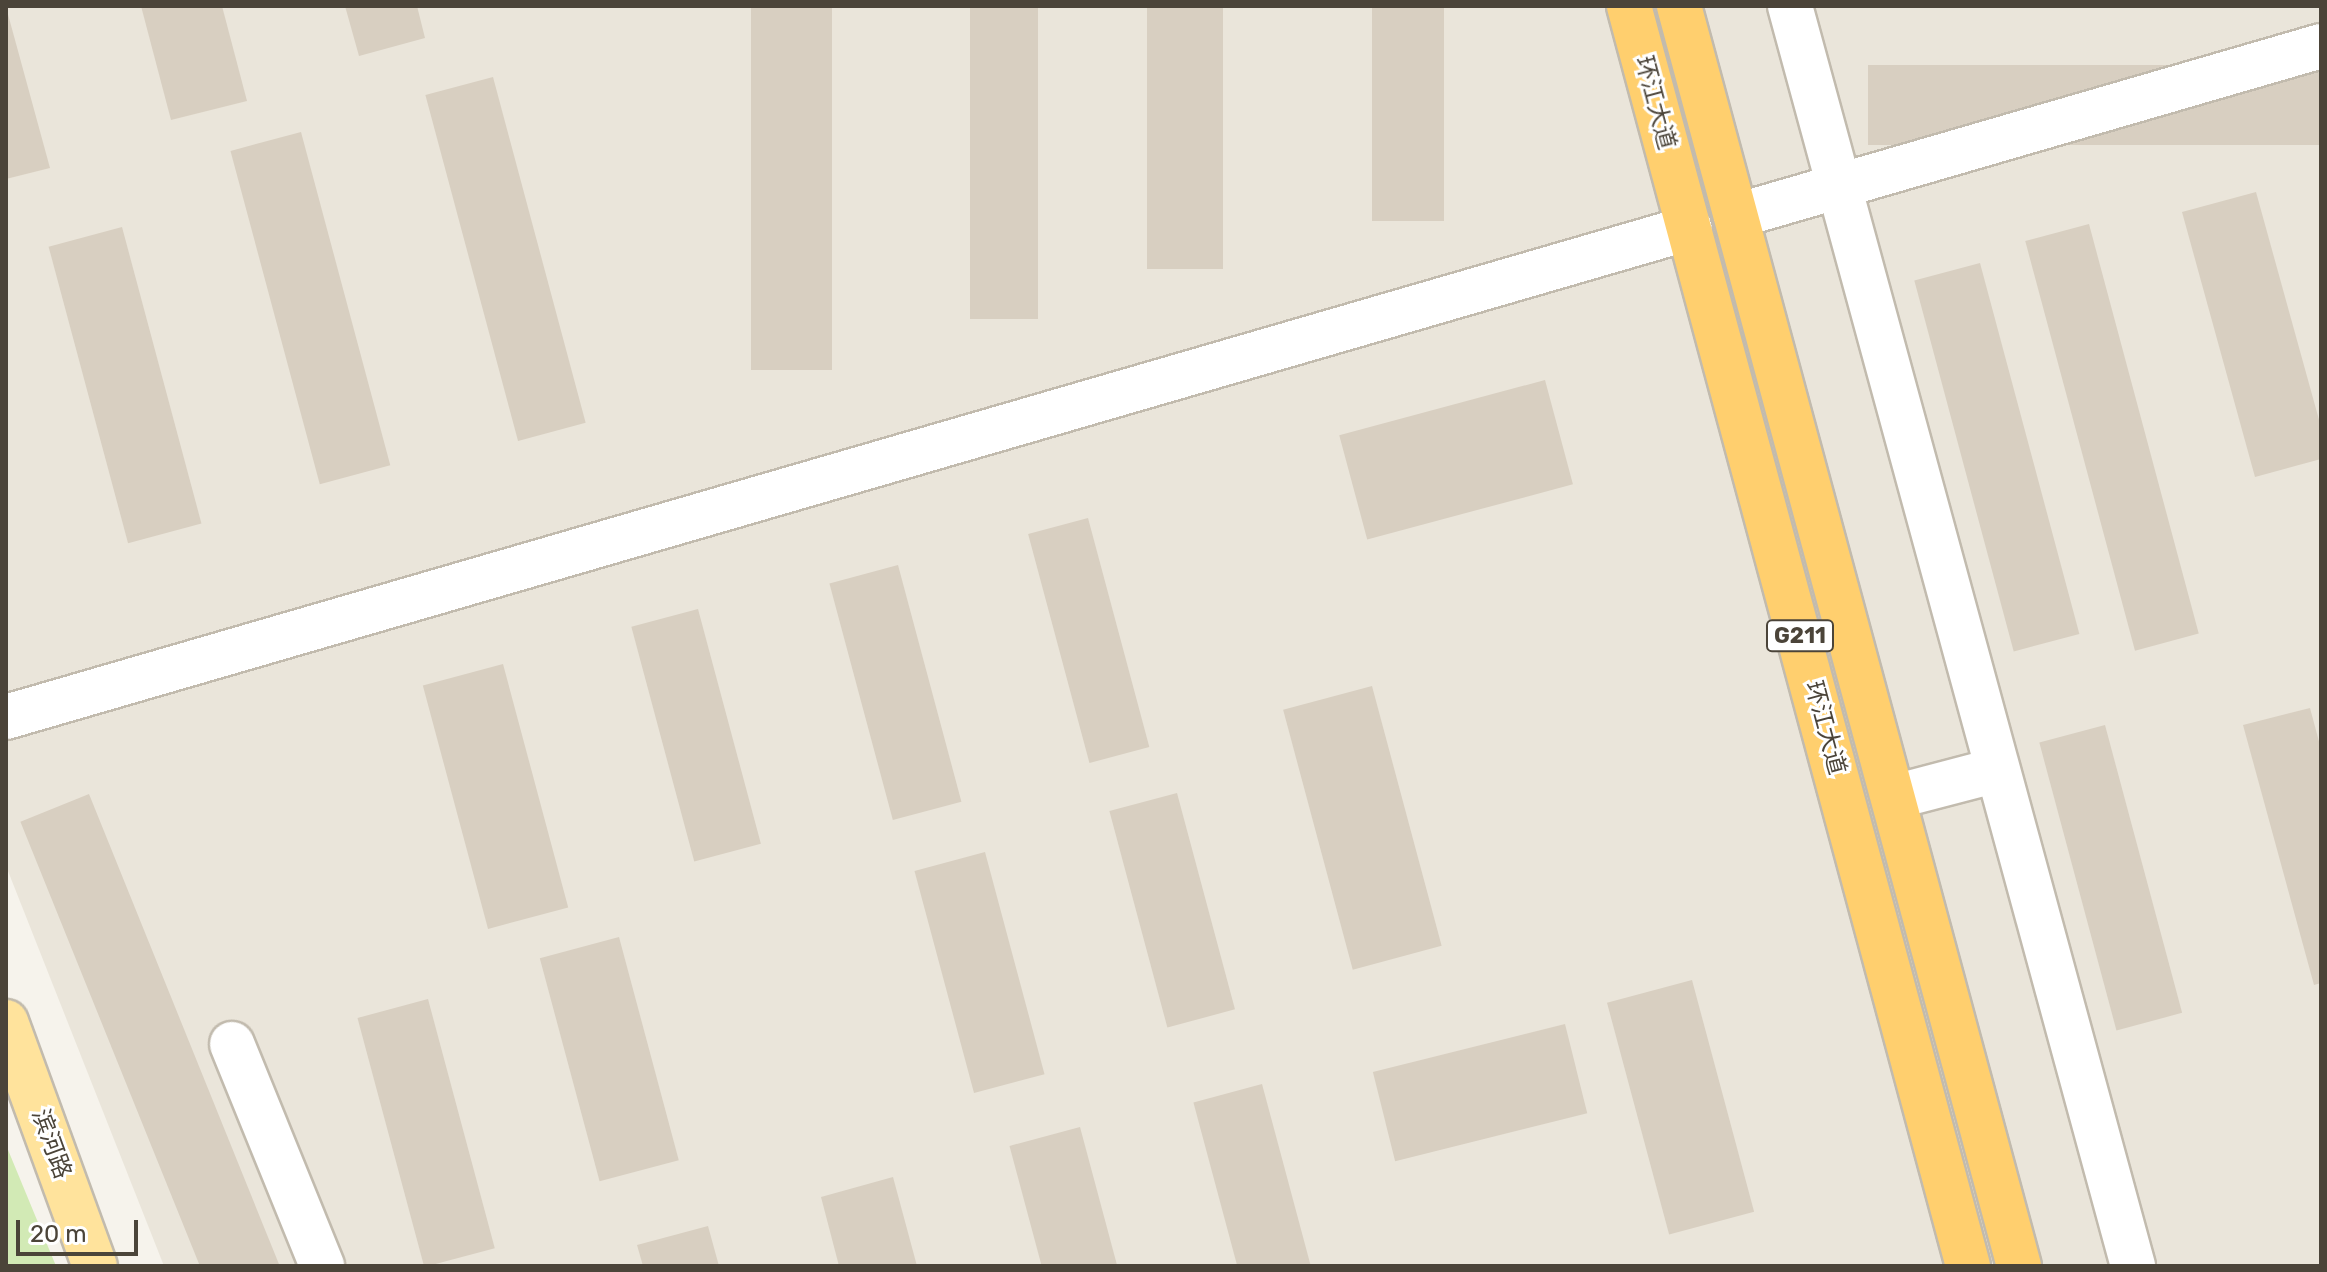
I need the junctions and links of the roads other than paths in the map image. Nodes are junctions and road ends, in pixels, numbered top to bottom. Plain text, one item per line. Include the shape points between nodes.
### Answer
1 (1629, 6) edge
2 (1679, 6) edge
3 (1790, 6) edge
4 (2321, 46) edge
5 (1838, 185) junction
6 (1736, 216) junction
7 (1689, 228) junction
8 (6, 717) edge
9 (1997, 770) junction
10 (1894, 797) junction
11 (6, 1022) edge
12 (232, 1044) dead end
13 (95, 1266) edge
14 (322, 1266) edge
15 (1968, 1266) edge
16 (2019, 1266) edge
17 (2133, 1266) edge

1 - 7 highway, 环江大道 / G211
2 - 6 highway, 环江大道 / G211
3 - 5 street
4 - 5 street
5 - 6 street
5 - 9 street
6 - 10 highway, 环江大道 / G211
7 - 8 street
7 - 15 highway, 环江大道 / G211
9 - 10 street
9 - 17 street
10 - 16 highway, 环江大道 / G211
11 - 13 main road, 滨河路
12 - 14 street

